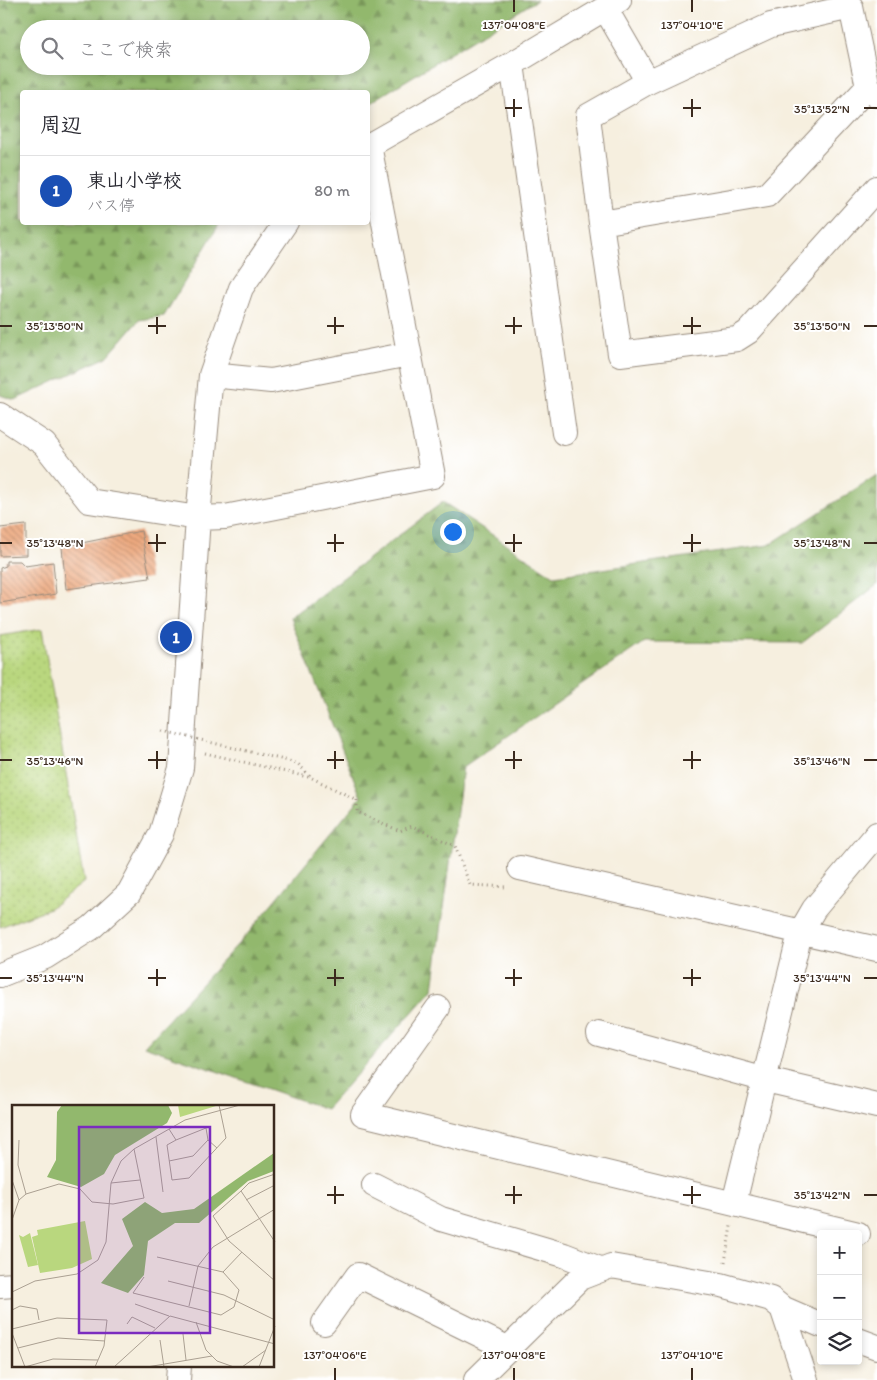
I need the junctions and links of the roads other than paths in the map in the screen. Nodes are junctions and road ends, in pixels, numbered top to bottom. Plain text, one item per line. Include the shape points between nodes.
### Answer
1 (612, 4) edge
2 (512, 64) junction
3 (648, 82) junction
4 (873, 91) edge
5 (370, 144) edge
6 (370, 155) edge
7 (877, 188) edge
8 (601, 223) junction
9 (284, 225) edge
10 (409, 354) junction
11 (211, 375) junction
12 (0, 415) edge
13 (564, 433) dead end
14 (198, 518) junction
15 (877, 834) edge
16 (520, 868) road end
17 (800, 933) junction
18 (877, 949) edge
19 (0, 975) edge
20 (438, 1008) dead end
21 (599, 1034) dead end
22 (766, 1080) junction
23 (877, 1106) edge
24 (374, 1185) dead end
25 (734, 1203) junction
26 (842, 1230) edge
27 (862, 1235) edge
28 (877, 1238) edge
29 (600, 1269) junction
30 (782, 1308) junction
31 (324, 1323) dead end
32 (817, 1323) edge
33 (862, 1341) edge
34 (877, 1347) edge
35 (509, 1349) junction
36 (476, 1380) edge
37 (806, 1380) edge

1 - 2 street
1 - 3 street
2 - 5 street
2 - 13 street
3 - 4 street via 771,25 851,7
3 - 8 street via 588,116
4 - 8 street via 767,195
6 - 10 street
7 - 8 street via 748,332 737,339 620,354
9 - 11 street via 241,288
10 - 11 street via 271,381
10 - 14 street via 433,476 225,518
11 - 14 street
12 - 14 street via 44,444 89,501
14 - 19 street via 181,768 161,834 129,893 91,928 45,957
15 - 17 street via 814,909
16 - 17 street
17 - 18 street
17 - 22 street
20 - 25 street via 363,1114
21 - 22 street
22 - 23 street
22 - 25 street
24 - 29 street via 442,1219
25 - 26 street
27 - 28 street
29 - 30 street via 611,1266 721,1285 771,1299
29 - 35 street via 580,1278
30 - 32 street
30 - 37 street
31 - 35 street via 358,1275
33 - 34 street
35 - 36 street

